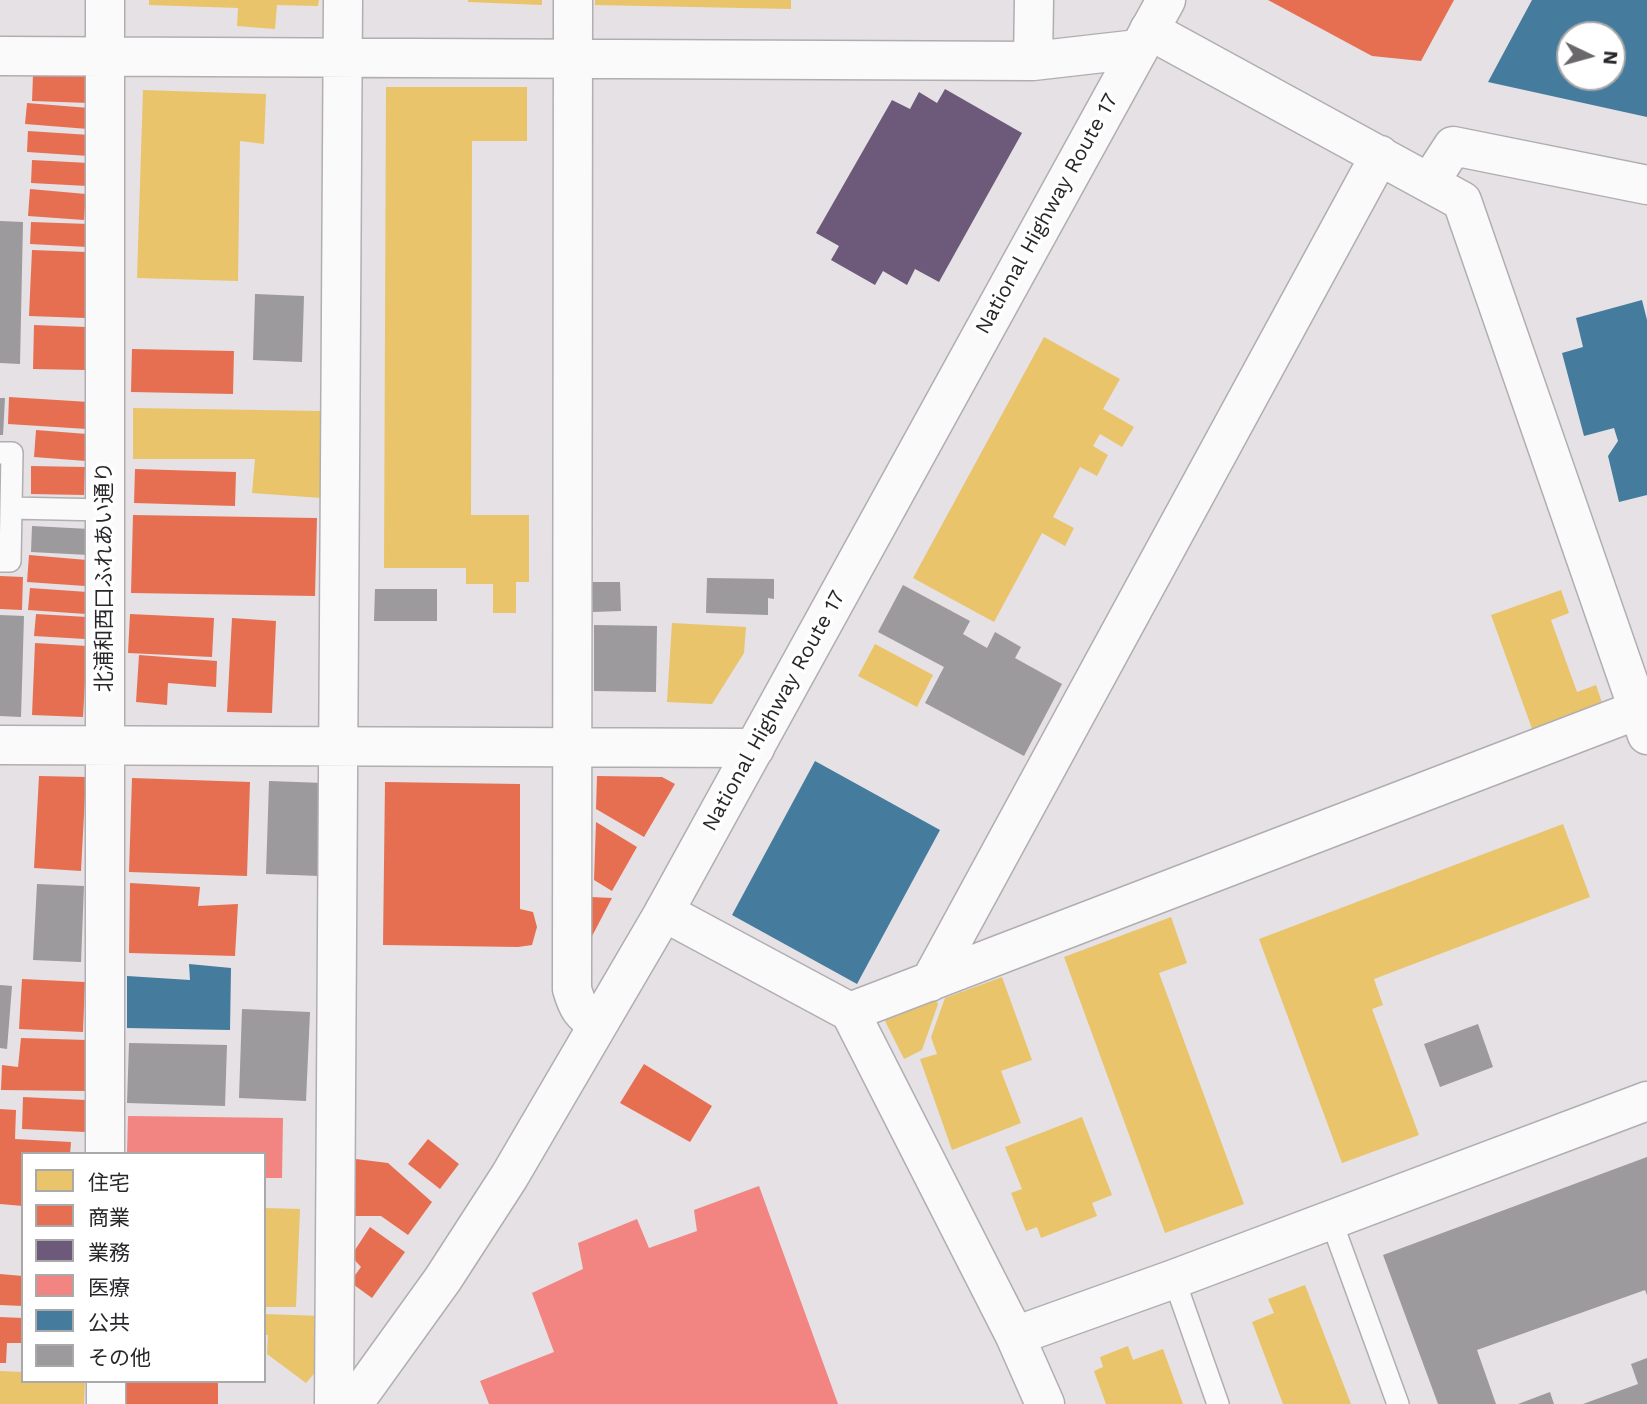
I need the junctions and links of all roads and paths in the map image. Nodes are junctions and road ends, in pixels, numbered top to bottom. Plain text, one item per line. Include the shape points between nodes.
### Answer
1 (105, 0) edge
2 (343, 0) edge
3 (573, 0) edge
4 (1034, 0) edge
5 (1151, 26) edge
6 (0, 56) edge
7 (104, 57) junction
8 (343, 58) junction
9 (573, 59) junction
10 (1033, 61) junction
11 (1380, 155) junction
12 (1429, 183) junction
13 (1647, 185) edge
14 (0, 453) edge
15 (11, 508) junction
16 (105, 510) junction
17 (0, 561) edge
18 (1642, 722) edge
19 (0, 745) edge
20 (105, 745) junction
21 (338, 746) junction
22 (571, 748) junction
23 (755, 748) junction
24 (664, 912) junction
25 (930, 982) junction
26 (850, 1012) junction
27 (598, 1023) junction
28 (1647, 1101) edge
29 (105, 1152) edge
30 (1331, 1220) junction
31 (1174, 1279) junction
32 (1015, 1336) junction
33 (106, 1383) edge
34 (106, 1404) edge
35 (334, 1404) edge
36 (353, 1404) edge
37 (1045, 1404) edge
38 (1218, 1404) edge
39 (1398, 1404) edge

1 - 7 main road, 北浦和西口ふれあい通り
2 - 8 main road
3 - 9 main road
4 - 10 main road
5 - 10 main road
5 - 11 main road
5 - 23 main road, National Highway Route 17
6 - 7 main road
7 - 8 main road
7 - 16 main road, 北浦和西口ふれあい通り
8 - 9 main road
8 - 21 main road
9 - 10 main road
9 - 22 main road
11 - 12 main road
11 - 25 main road
12 - 13 main road via 1453,146
12 - 18 main road via 1462,201
14 - 15 lane via 12,453
15 - 16 lane
15 - 17 lane via 10,561
16 - 20 main road, 北浦和西口ふれあい通り
18 - 25 main road
19 - 20 main road
20 - 21 main road
20 - 29 main road, 北浦和西口ふれあい通り
21 - 22 main road
21 - 35 main road
22 - 23 main road
22 - 27 main road via 572,989 578,1007
23 - 24 main road, National Highway Route 17
24 - 26 main road
24 - 27 main road, National Highway Route 17
25 - 26 main road
26 - 32 main road
27 - 36 main road, National Highway Route 17 via 487,1211
28 - 30 main road
30 - 31 main road
30 - 39 lane
31 - 32 main road
31 - 38 lane
32 - 37 main road
33 - 34 main road

